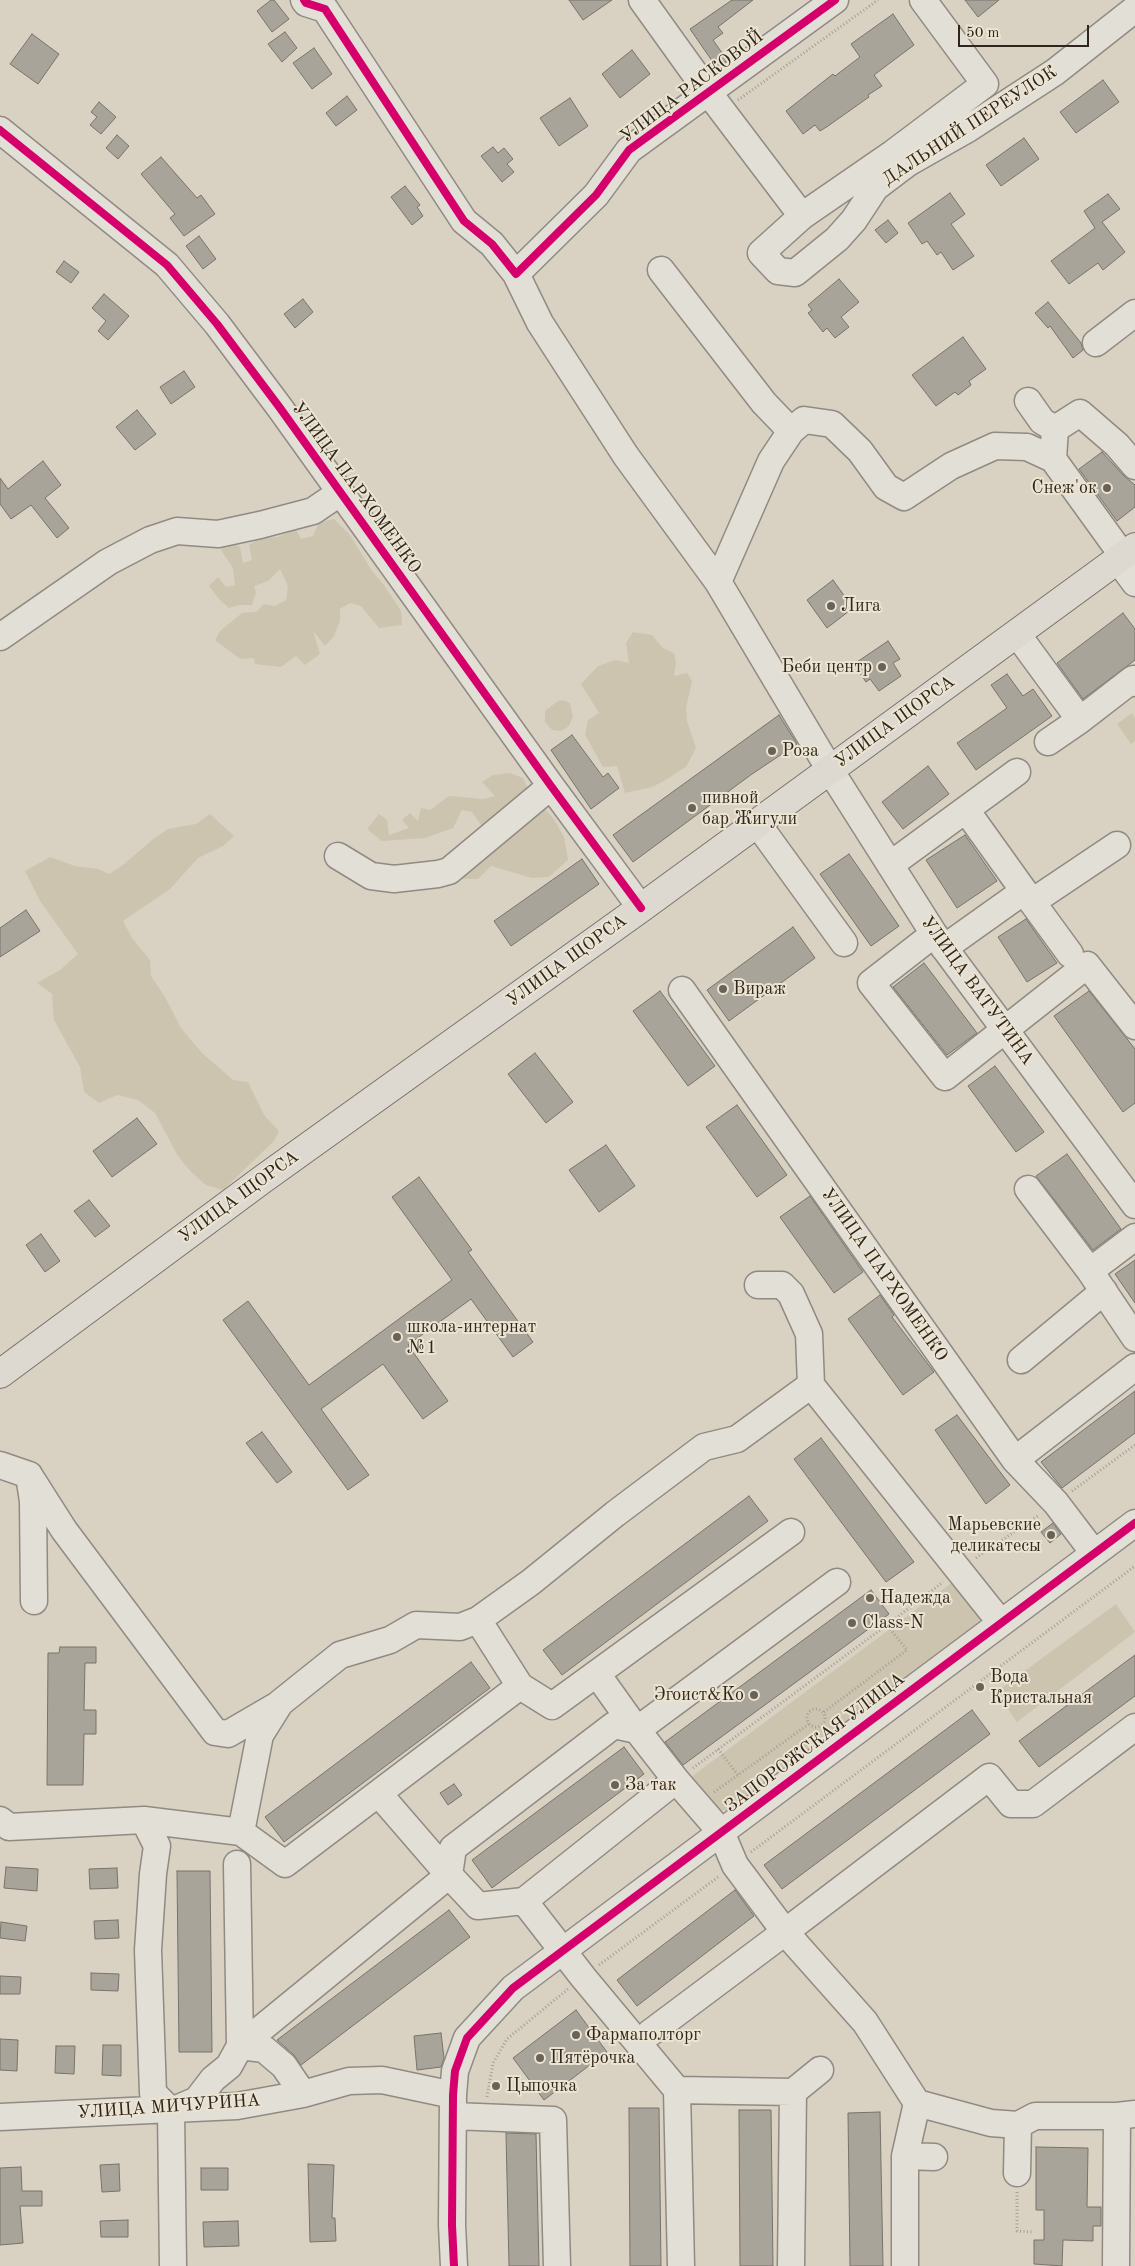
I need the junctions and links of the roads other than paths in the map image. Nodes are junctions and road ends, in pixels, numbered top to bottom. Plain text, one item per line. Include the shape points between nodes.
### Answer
1 (304, 0) edge
2 (642, 0) edge
3 (835, 0) edge
4 (924, 0) edge
5 (1135, 9) edge
6 (715, 102) junction
7 (0, 130) edge
8 (802, 216) junction
9 (661, 270) dead end
10 (516, 274) junction
11 (1135, 313) edge
12 (1096, 343) dead end
13 (1028, 401) dead end
14 (1055, 429) junction
15 (791, 431) junction
16 (1053, 459) junction
17 (1135, 466) edge
18 (340, 492) junction
19 (1125, 555) edge
20 (718, 582) junction
21 (1135, 583) edge
22 (1017, 634) junction
23 (0, 637) edge
24 (1134, 680) edge
25 (1080, 720) junction
26 (1048, 742) dead end
27 (830, 770) junction
28 (1017, 772) dead end
29 (551, 786) junction
30 (966, 810) junction
31 (757, 823) junction
32 (1117, 845) dead end
33 (338, 856) dead end
34 (890, 865) junction
35 (1028, 896) junction
36 (642, 908) junction
37 (939, 941) junction
38 (844, 943) dead end
39 (1070, 954) dead end
40 (682, 990) dead end
41 (1135, 1026) edge
42 (1005, 1029) junction
43 (1028, 1189) dead end
44 (1135, 1204) edge
45 (1135, 1237) edge
46 (1097, 1281) junction
47 (758, 1285) dead end
48 (1135, 1338) edge
49 (1021, 1360) dead end
50 (1135, 1367) edge
51 (0, 1374) edge
52 (811, 1385) junction
53 (1015, 1460) junction
54 (0, 1465) edge
55 (29, 1474) junction
56 (1135, 1523) edge
57 (64, 1530) junction
58 (791, 1532) dead end
59 (1094, 1553) junction
60 (33, 1554) junction
61 (837, 1582) dead end
62 (34, 1601) dead end
63 (478, 1620) junction
64 (1001, 1623) junction
65 (597, 1674) junction
66 (520, 1686) junction
67 (280, 1703) junction
68 (1135, 1727) edge
69 (637, 1730) junction
70 (676, 1780) junction
71 (378, 1794) junction
72 (0, 1820) edge
73 (144, 1820) junction
74 (241, 1832) junction
75 (721, 1832) junction
76 (237, 1864) dead end
77 (448, 1875) junction
78 (524, 1901) junction
79 (785, 1932) junction
80 (563, 1950) junction
81 (650, 2033) dead end
82 (240, 2046) junction
83 (820, 2070) dead end
84 (677, 2090) junction
85 (793, 2092) junction
86 (303, 2094) junction
87 (917, 2103) junction
88 (453, 2106) junction
89 (171, 2111) junction
90 (1126, 2115) edge
91 (0, 2117) edge
92 (1018, 2125) junction
93 (905, 2156) junction
94 (934, 2157) dead end
95 (1017, 2173) road end
96 (173, 2266) edge
97 (454, 2266) edge
98 (556, 2266) edge
99 (681, 2266) edge
100 (791, 2266) edge
101 (905, 2266) edge
102 (1116, 2266) edge

1 - 10 street, УЛИЦА ВАТУТИНА via 325,9 464,220 492,244
2 - 6 street
3 - 6 street, УЛИЦА РАСКОВОЙ
4 - 8 street via 985,84
5 - 8 street, ДАЛЬНИЙ ПЕРЕУЛОК via 1055,72 908,163 875,188 837,239 794,273 778,271 761,253
6 - 8 street
6 - 10 street, УЛИЦА РАСКОВОЙ via 629,150 596,195
7 - 18 street, УЛИЦА ПАРХОМЕНКО via 167,265 217,324
9 - 15 street via 764,402
10 - 20 street, УЛИЦА ВАТУТИНА via 540,323 626,456
11 - 12 street
13 - 14 street via 1042,421
14 - 16 street
14 - 17 street via 1080,413 1117,445
15 - 16 street via 804,420 832,424 860,451 886,487 904,497 951,466 996,446 1028,448
15 - 20 street via 771,461
16 - 19 street
18 - 23 street via 313,511 260,526 218,534 177,531 150,540 108,562
18 - 29 street, УЛИЦА ПАРХОМЕНКО
19 - 21 street
19 - 22 main road, УЛИЦА ЩОРСА
20 - 27 street, УЛИЦА ВАТУТИНА
22 - 25 street
22 - 27 main road, УЛИЦА ЩОРСА
24 - 25 street
25 - 26 street
27 - 31 main road, УЛИЦА ЩОРСА
27 - 34 street, УЛИЦА ВАТУТИНА
28 - 30 street
29 - 33 street via 449,871 394,879 371,876
29 - 36 street, УЛИЦА ПАРХОМЕНКО
30 - 34 street
30 - 35 street
31 - 36 main road, УЛИЦА ЩОРСА
31 - 38 street
32 - 35 street
34 - 37 street, УЛИЦА ВАТУТИНА
35 - 37 street
35 - 39 street
36 - 51 main road, УЛИЦА ЩОРСА via 263,1179
37 - 42 street, УЛИЦА ВАТУТИНА
37 - 42 street via 871,983 945,1077
40 - 53 street, УЛИЦА ПАРХОМЕНКО
41 - 42 street via 1087,965
42 - 44 street, УЛИЦА ВАТУТИНА
43 - 46 street
45 - 46 street
46 - 48 street
46 - 49 street
47 - 52 street via 782,1285 791,1294 809,1334
50 - 53 street
52 - 63 street via 738,1439 704,1446
52 - 64 street
53 - 59 street, УЛИЦА ПАРХОМЕНКО via 1056,1503
54 - 55 street
55 - 57 street
55 - 60 street via 33,1501
56 - 59 street, ЗАПОРОЖСКАЯ УЛИЦА
57 - 60 street
57 - 67 street via 215,1732 228,1734
58 - 65 street
59 - 64 street, ЗАПОРОЖСКАЯ УЛИЦА
60 - 62 street
61 - 69 street
63 - 66 street
63 - 67 street via 460,1626 416,1625 390,1640 340,1655
64 - 75 street, ЗАПОРОЖСКАЯ УЛИЦА
65 - 66 street via 552,1706
65 - 69 street
66 - 71 street
67 - 74 street via 260,1735
68 - 79 street via 1034,1804 1011,1804 989,1777
69 - 70 street
69 - 77 street via 614,1725 453,1848
70 - 75 street
70 - 78 street
71 - 74 street via 285,1864
71 - 77 street
72 - 73 street via 9,1827
73 - 74 street
73 - 89 street via 157,1846 148,1950 154,2093
75 - 79 street via 735,1864
75 - 80 street, ЗАПОРОЖСКАЯ УЛИЦА
76 - 82 street
77 - 78 street via 478,1906
77 - 82 street
78 - 80 street
79 - 81 street
79 - 87 street via 865,2022
80 - 84 street
80 - 88 street, ЗАПОРОЖСКАЯ УЛИЦА via 513,1988 467,2038 455,2071
82 - 86 street via 264,2049 284,2066
82 - 89 street via 229,2066 212,2079 197,2100
83 - 85 street
84 - 85 street
84 - 99 street
85 - 100 street
86 - 88 street, УЛИЦА МИЧУРИНА via 349,2081 382,2080
86 - 89 street, УЛИЦА МИЧУРИНА via 237,2106
87 - 92 street via 991,2123
87 - 93 street
88 - 97 street, ЗАПОРОЖСКАЯ УЛИЦА
88 - 98 street, УЛИЦА МИЧУРИНА via 486,2117 553,2120
89 - 91 street, УЛИЦА МИЧУРИНА
89 - 96 street
90 - 92 street via 1035,2116
90 - 102 street
92 - 95 street
93 - 94 street
93 - 101 street

